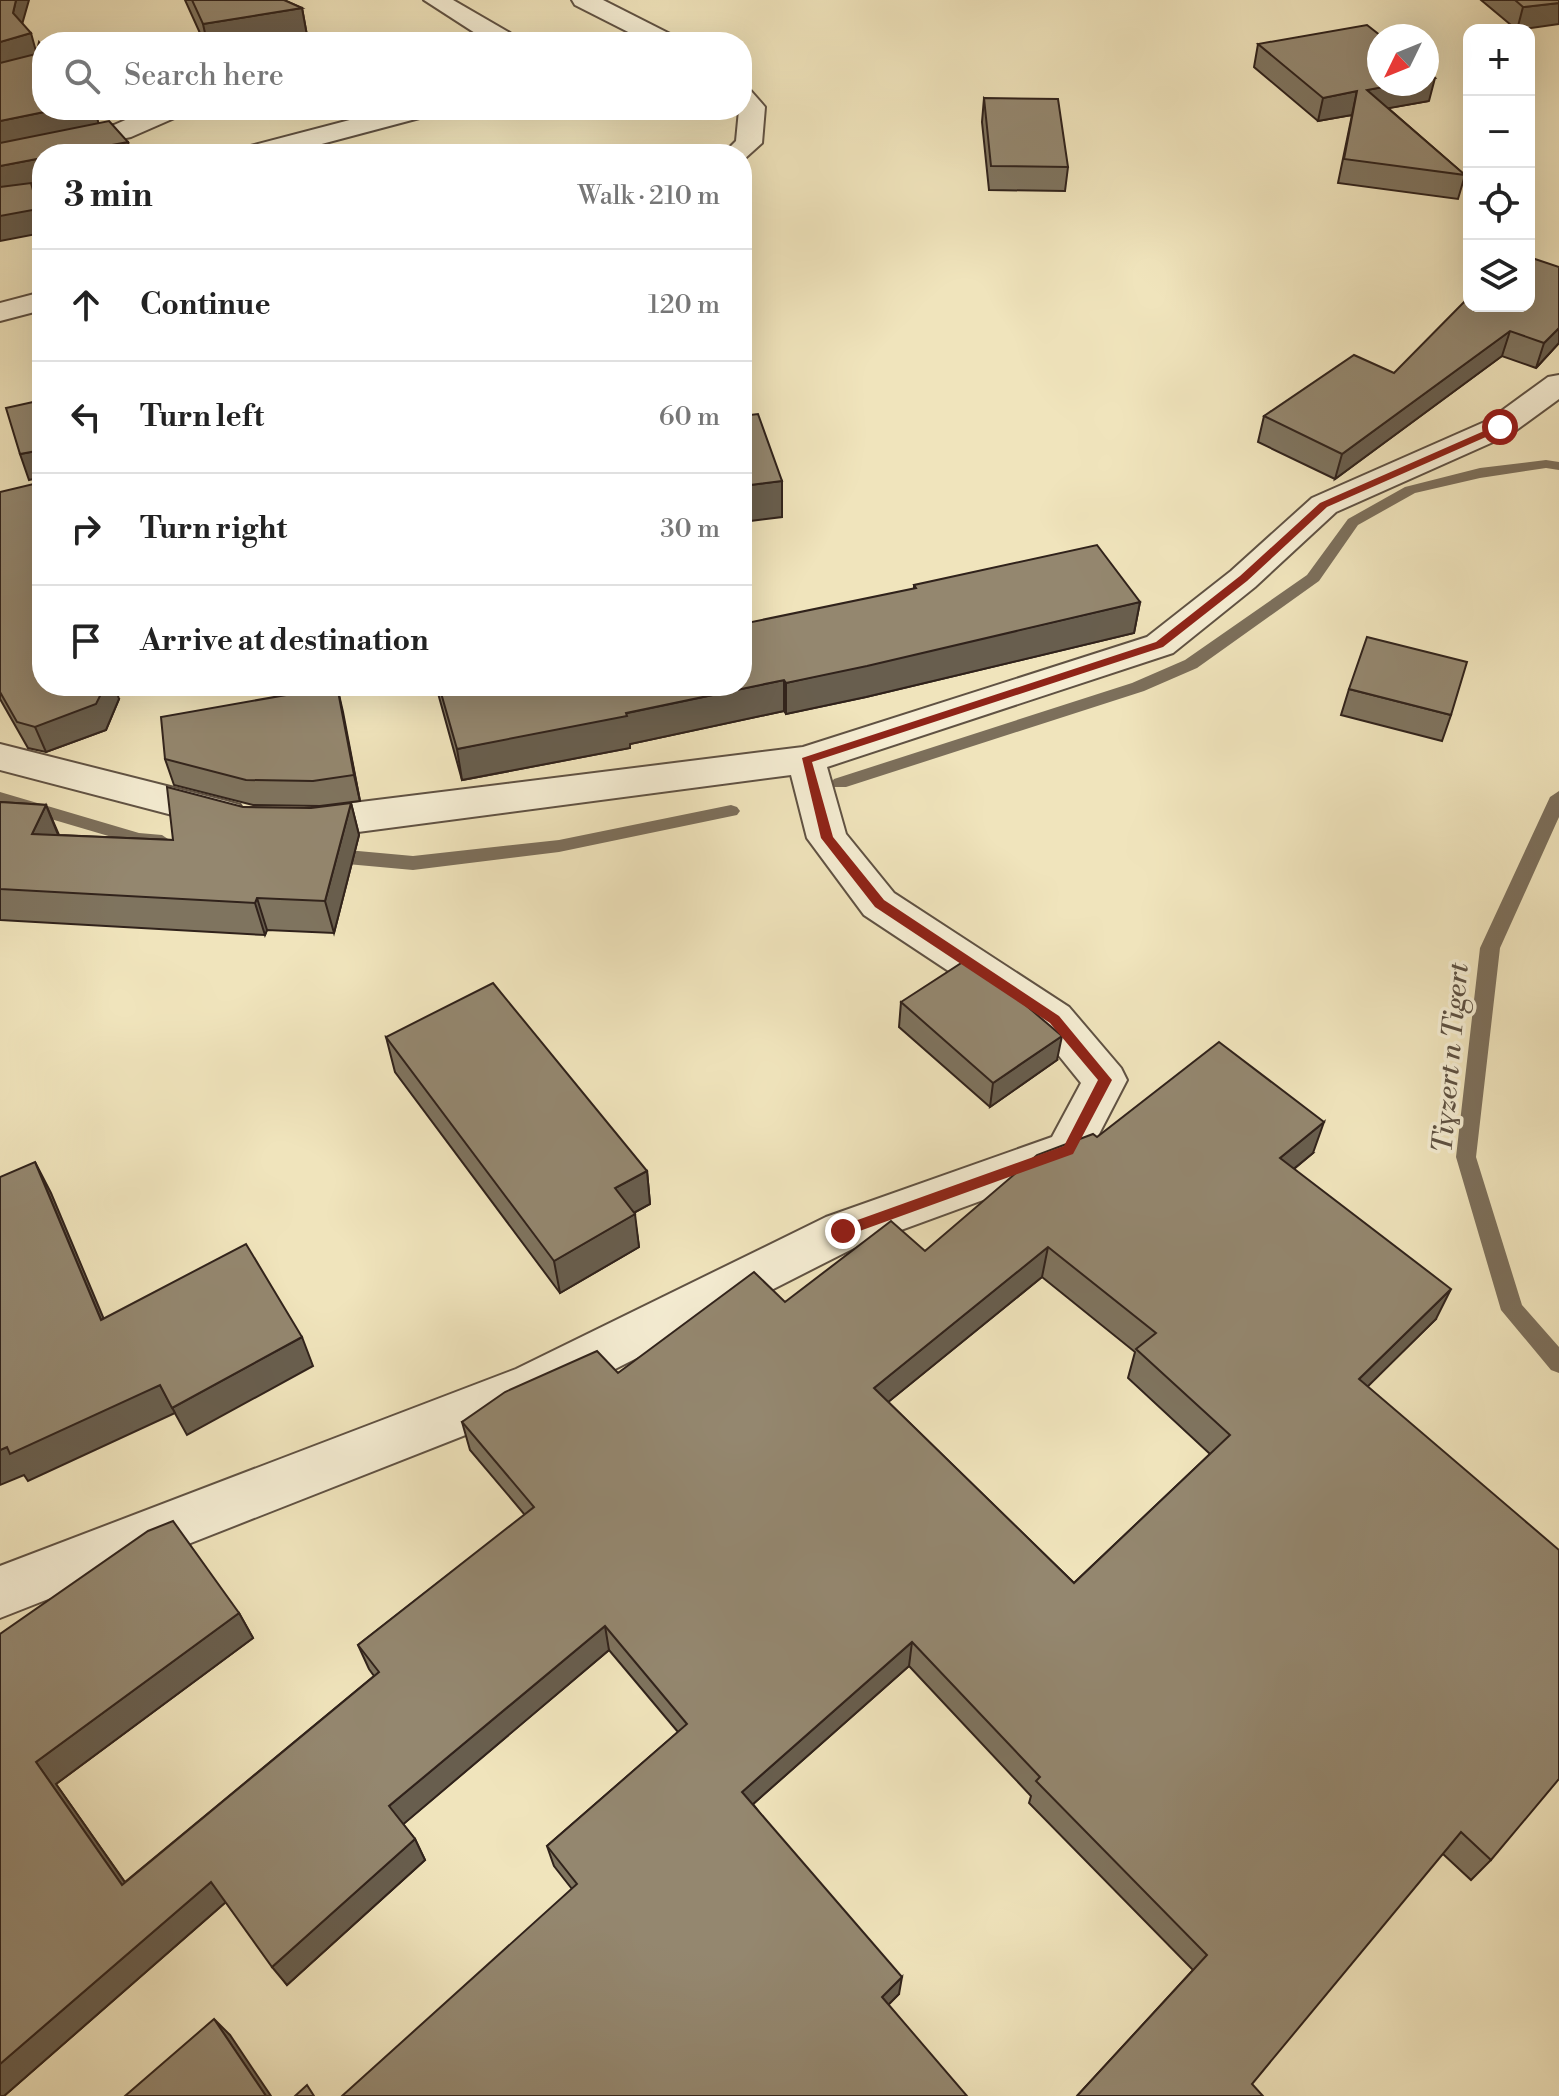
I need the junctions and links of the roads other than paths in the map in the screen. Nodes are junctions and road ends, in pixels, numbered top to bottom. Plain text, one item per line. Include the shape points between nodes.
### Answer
1 (436, 0) edge
2 (584, 0) edge
3 (491, 32) edge
4 (647, 32) edge
5 (147, 120) edge
6 (380, 120) edge
7 (751, 120) edge
8 (59, 144) edge
9 (290, 144) edge
10 (748, 144) edge
11 (32, 149) edge
12 (0, 156) edge
13 (32, 196) edge
14 (0, 201) edge
15 (32, 304) edge
16 (0, 312) edge
17 (1559, 384) edge
18 (0, 757) edge
19 (806, 760) junction
20 (0, 1592) edge

1 - 3 street
2 - 4 street
5 - 8 street via 122,131
6 - 9 street
7 - 10 street
11 - 12 street
13 - 14 street
15 - 16 street
17 - 19 street via 1500,427 1324,505 1160,645
18 - 19 street via 253,822 320,823
19 - 20 street via 827,838 879,904 1054,1019 1105,1080 1068,1150 843,1231 534,1385

